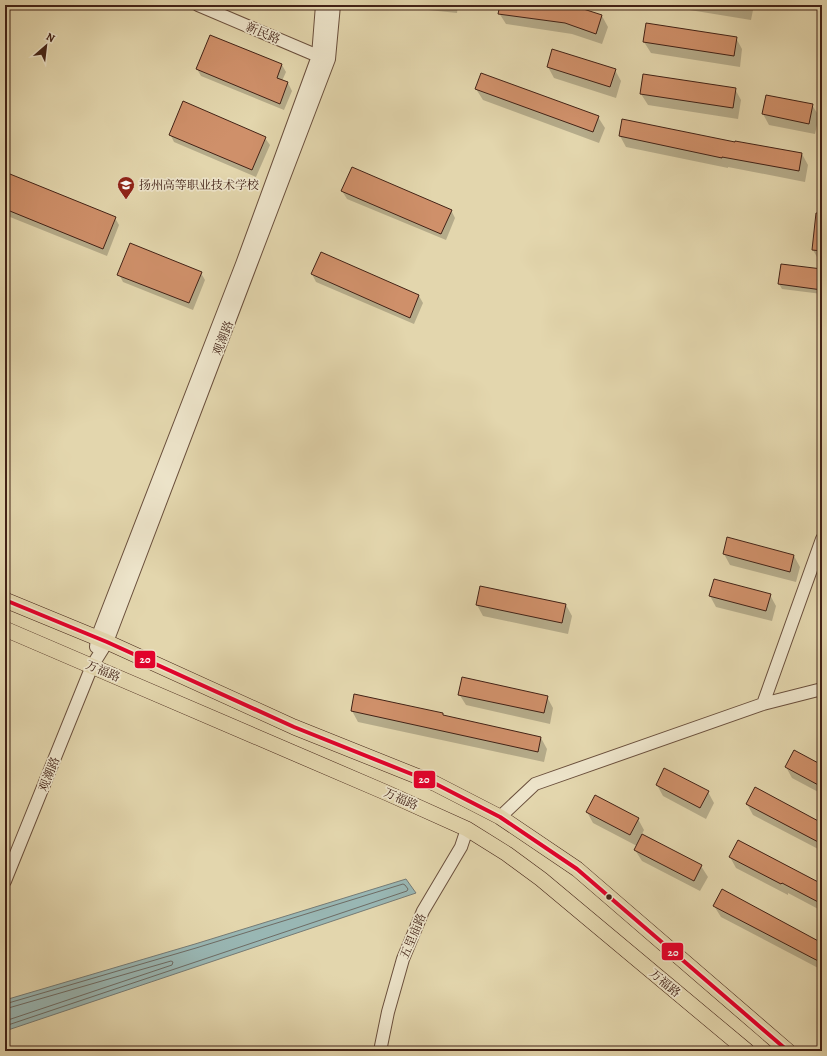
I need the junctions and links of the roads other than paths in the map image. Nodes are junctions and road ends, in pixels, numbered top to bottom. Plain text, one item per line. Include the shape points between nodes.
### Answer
1 (198, 5) edge
2 (322, 5) edge
3 (334, 5) edge
4 (323, 57) junction
5 (822, 539) edge
6 (5, 600) edge
7 (5, 629) edge
8 (102, 640) junction
9 (92, 666) junction
10 (822, 689) edge
11 (763, 704) junction
12 (500, 817) junction
13 (467, 829) junction
14 (5, 881) edge
15 (380, 1051) edge
16 (746, 1051) edge
17 (788, 1051) edge

1 - 4 street, 新民路
2 - 4 street, 观潮路
3 - 4 street, 观潮路
4 - 8 street, 观潮路
5 - 11 street
6 - 8 main road
7 - 9 main road, 万福路
8 - 9 street, 观潮路
8 - 12 main road via 294,727 434,783
9 - 13 main road, 万福路
9 - 14 street, 观潮路
10 - 11 street
11 - 12 street via 535,784
12 - 17 main road via 577,869
13 - 15 street, 五里庙路 via 462,847 423,911 403,959
13 - 16 main road, 万福路 via 540,879

